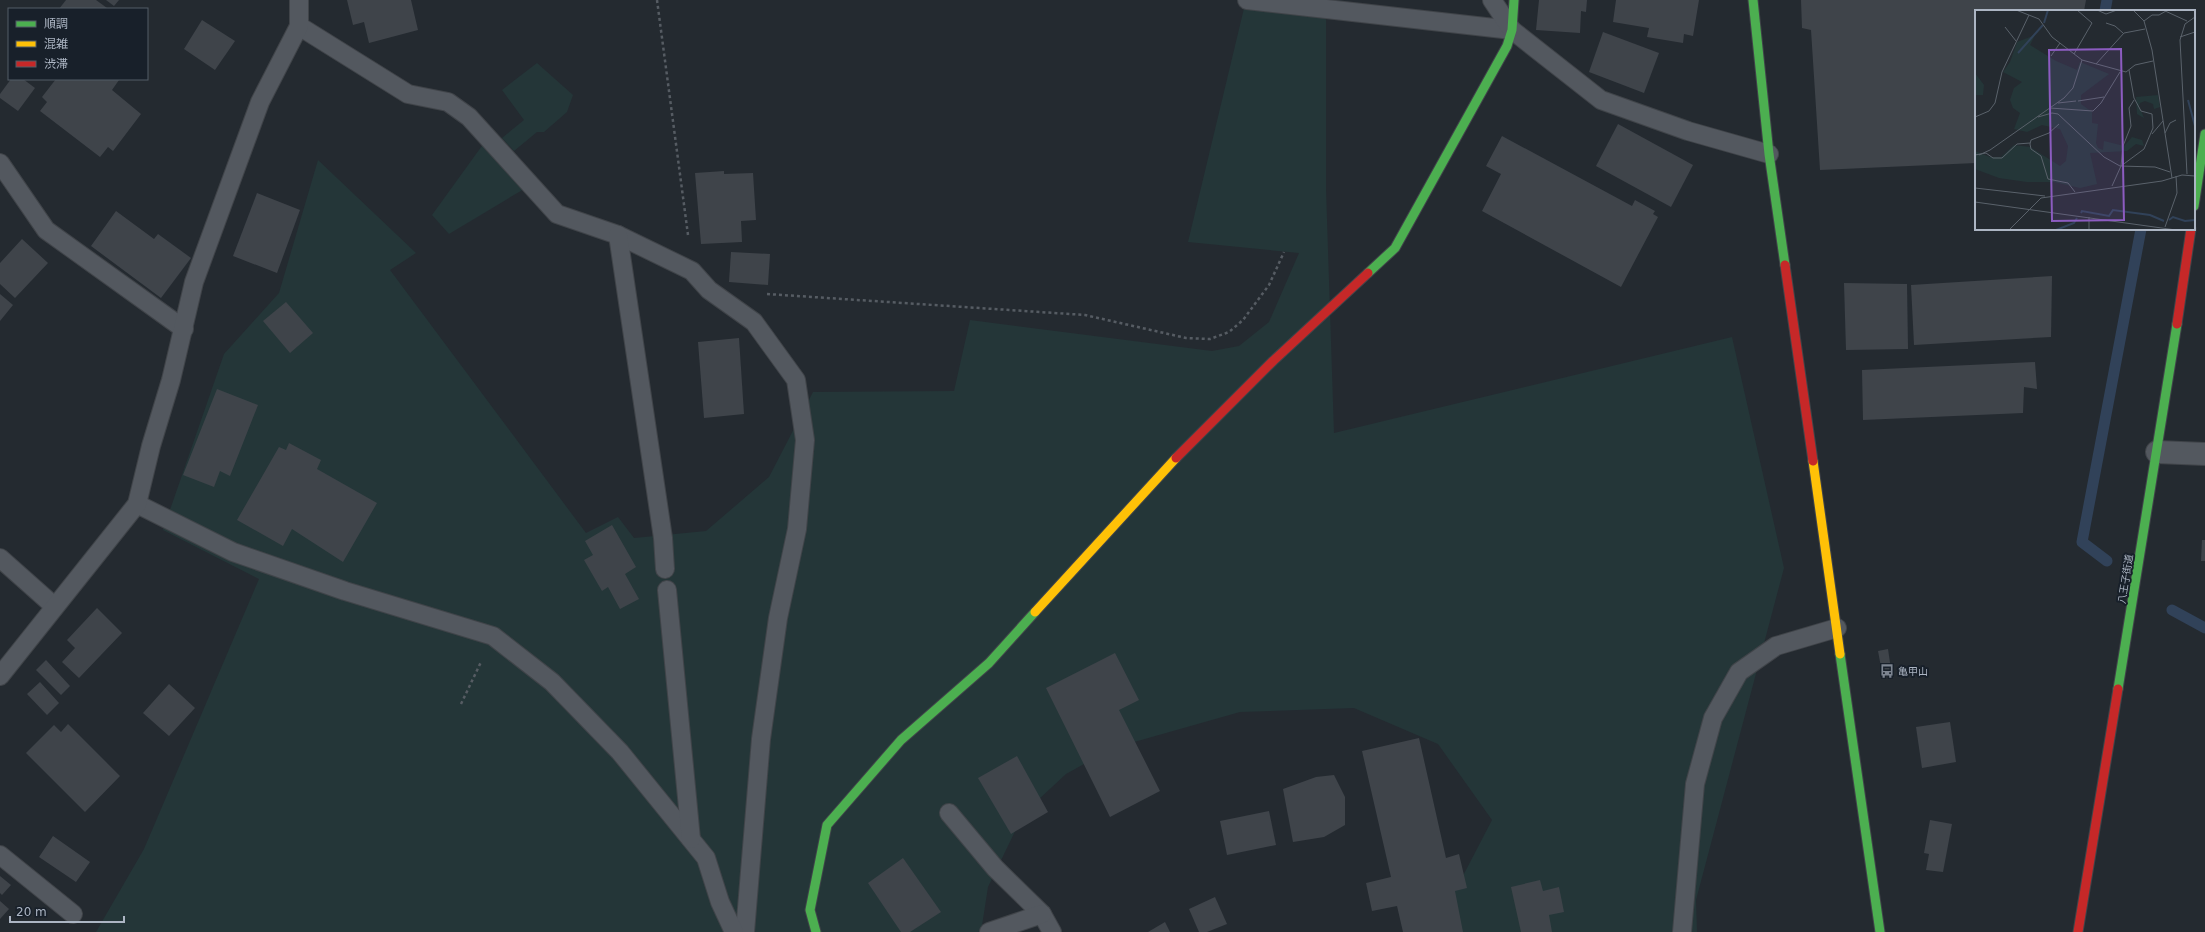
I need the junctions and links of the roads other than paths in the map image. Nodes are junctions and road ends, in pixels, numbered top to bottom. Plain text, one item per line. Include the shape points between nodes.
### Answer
1 (300, 0) edge
2 (1247, 0) edge
3 (1492, 0) edge
4 (1514, 0) edge
5 (1753, 0) edge
6 (299, 26) junction
7 (1512, 30) junction
8 (2205, 134) edge
9 (1769, 154) junction
10 (0, 164) edge
11 (2195, 199) edge
12 (2190, 230) edge
13 (618, 235) junction
14 (184, 329) junction
15 (2156, 452) junction
16 (2205, 454) edge
17 (137, 504) junction
18 (0, 558) edge
19 (665, 569) dead end
20 (667, 590) dead end
21 (54, 606) junction
22 (1837, 628) junction
23 (0, 676) edge
24 (950, 813) dead end
25 (691, 839) junction
26 (0, 854) edge
27 (73, 914) dead end
28 (1042, 914) junction
29 (734, 932) edge
30 (745, 932) edge
31 (816, 932) edge
32 (989, 932) edge
33 (1052, 932) edge
34 (1682, 932) edge
35 (1880, 932) edge
36 (2078, 932) edge

1 - 6 lane
2 - 7 lane
3 - 7 lane
4 - 7 main road
5 - 9 main road
6 - 13 lane via 408,94 448,102 469,117 557,214
6 - 14 lane via 260,102 194,282
7 - 9 lane via 1601,100 1688,131
7 - 31 main road via 1507,46 1395,248 1273,361 1175,459 989,663 901,740 827,825 810,910
8 - 11 main road
9 - 22 main road
10 - 14 lane via 46,230
12 - 15 main road, 八王子街道
13 - 19 lane via 663,538
13 - 30 lane via 692,271 708,290 754,322 796,380 805,440 797,529 778,618 760,739
14 - 17 lane
15 - 16 street
15 - 36 main road, 八王子街道
17 - 21 lane
17 - 25 lane via 233,552 345,591 493,636 552,682 620,752
18 - 21 lane
20 - 25 lane
21 - 23 lane
22 - 34 lane via 1776,646 1739,672 1713,718 1695,784
22 - 35 main road
24 - 28 lane via 995,868
25 - 29 lane via 706,858 720,902
26 - 27 lane
28 - 32 lane
28 - 33 lane

